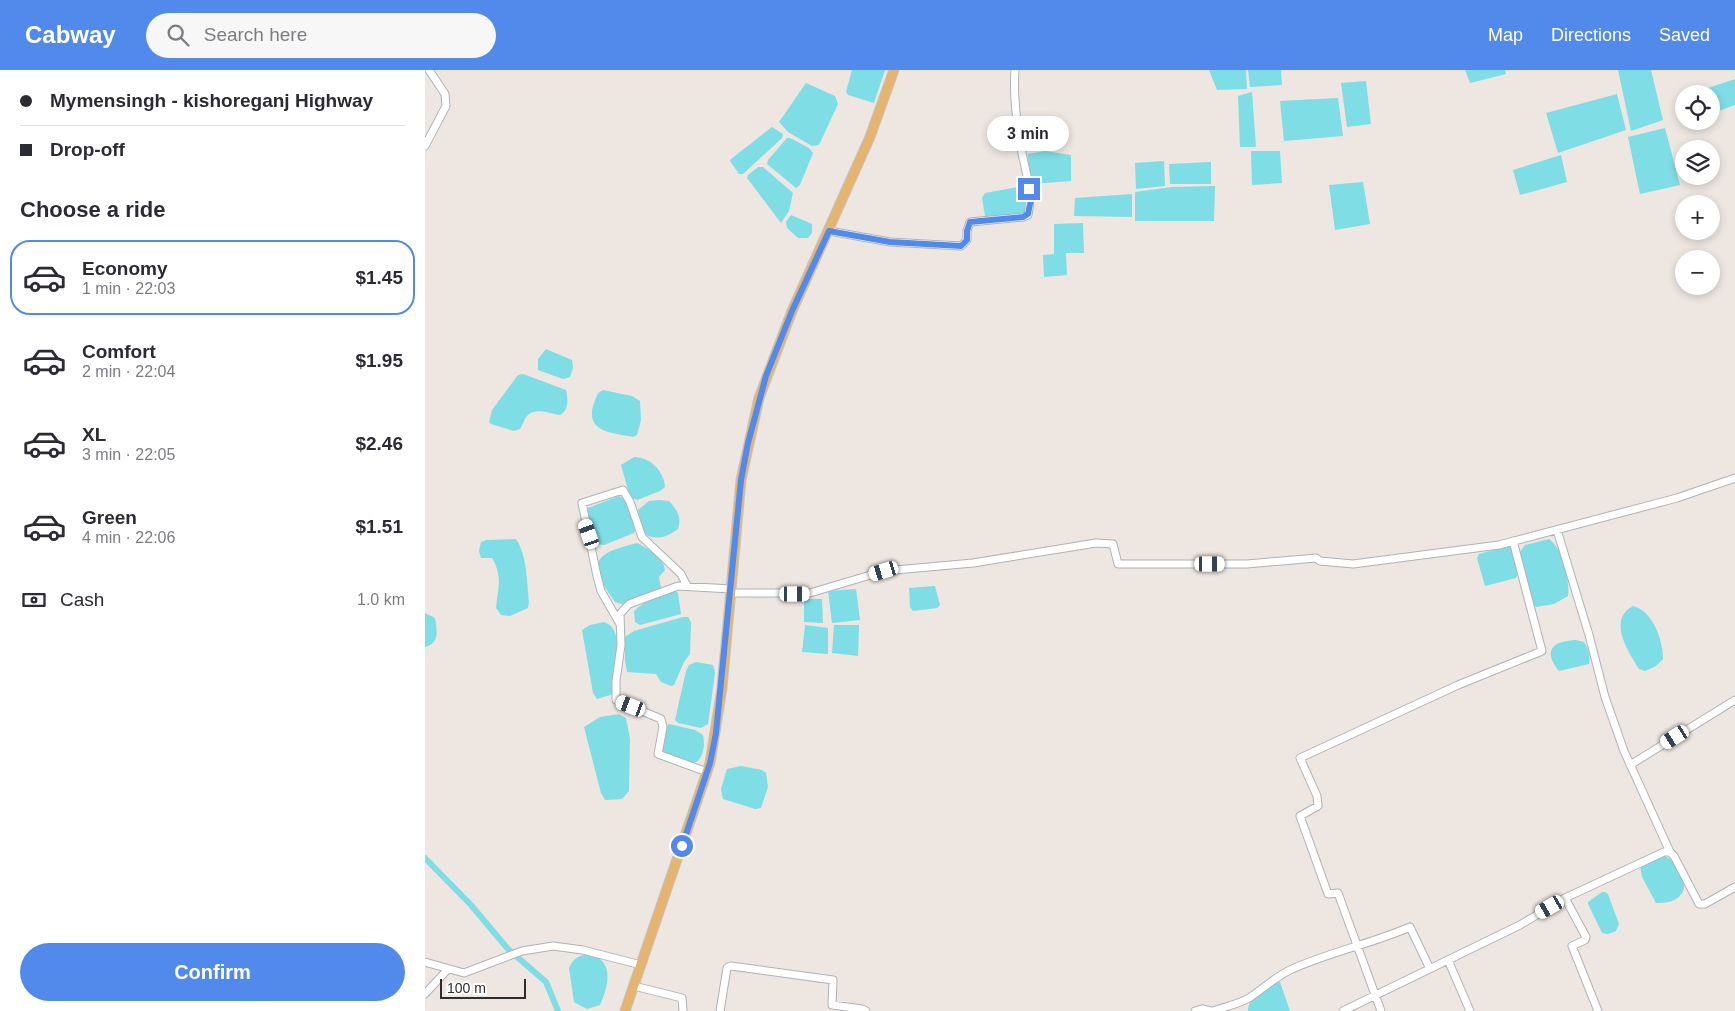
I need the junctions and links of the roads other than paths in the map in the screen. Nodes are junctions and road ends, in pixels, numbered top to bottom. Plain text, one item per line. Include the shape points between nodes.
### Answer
1 (429, 70) edge
2 (894, 70) edge
3 (1015, 70) edge
4 (425, 146) edge
5 (829, 231) junction
6 (1735, 478) edge
7 (1557, 530) junction
8 (1513, 541) junction
9 (687, 586) junction
10 (731, 591) junction
11 (620, 624) junction
12 (1735, 700) edge
13 (1630, 765) junction
14 (707, 772) junction
15 (1670, 852) junction
16 (1735, 887) edge
17 (1565, 898) junction
18 (1356, 945) junction
19 (1448, 960) junction
20 (425, 962) edge
21 (641, 965) junction
22 (447, 969) junction
23 (1430, 969) junction
24 (634, 986) junction
25 (425, 994) edge
26 (1376, 994) junction
27 (625, 1011) edge
28 (683, 1011) edge
29 (720, 1011) edge
30 (866, 1011) edge
31 (1195, 1011) edge
32 (1212, 1011) edge
33 (1343, 1011) edge
34 (1381, 1011) edge
35 (1470, 1011) edge
36 (1598, 1011) edge

1 - 4 street via 445,94 446,106
2 - 5 main road via 870,137
3 - 5 street via 1021,147 1031,199 1028,214 970,222 967,240 961,246 890,242
5 - 10 main road via 792,311 756,411 741,480
6 - 7 street via 1677,498
7 - 8 street
7 - 13 street via 1605,697
8 - 10 street via 1353,564 1316,558 1247,564 1119,564 1113,544 1096,543 973,563 884,571 810,594
8 - 18 street via 1542,652 1459,685 1299,758 1317,796 1318,806 1300,816 1327,894 1338,893
9 - 10 street
9 - 11 street via 665,590 629,604 620,614
9 - 11 street via 681,574 642,537 623,490 582,503 601,591
10 - 14 main road via 717,724
11 - 14 street via 616,700 661,719 663,728 658,754
12 - 13 street
13 - 15 street
14 - 21 main road
15 - 16 street via 1699,904 1705,904
15 - 17 street
17 - 19 street
17 - 36 street via 1586,937 1572,946
18 - 23 street via 1380,940 1410,927
18 - 26 street
18 - 32 street via 1289,970 1249,998
19 - 23 street
19 - 35 street
20 - 22 street
21 - 22 street via 553,946 522,951 464,974
21 - 24 main road
22 - 25 street
23 - 26 street
24 - 27 main road
24 - 28 street via 682,998
26 - 33 street
26 - 34 street
29 - 30 street via 727,968 731,966 833,980 832,1005
31 - 32 street

